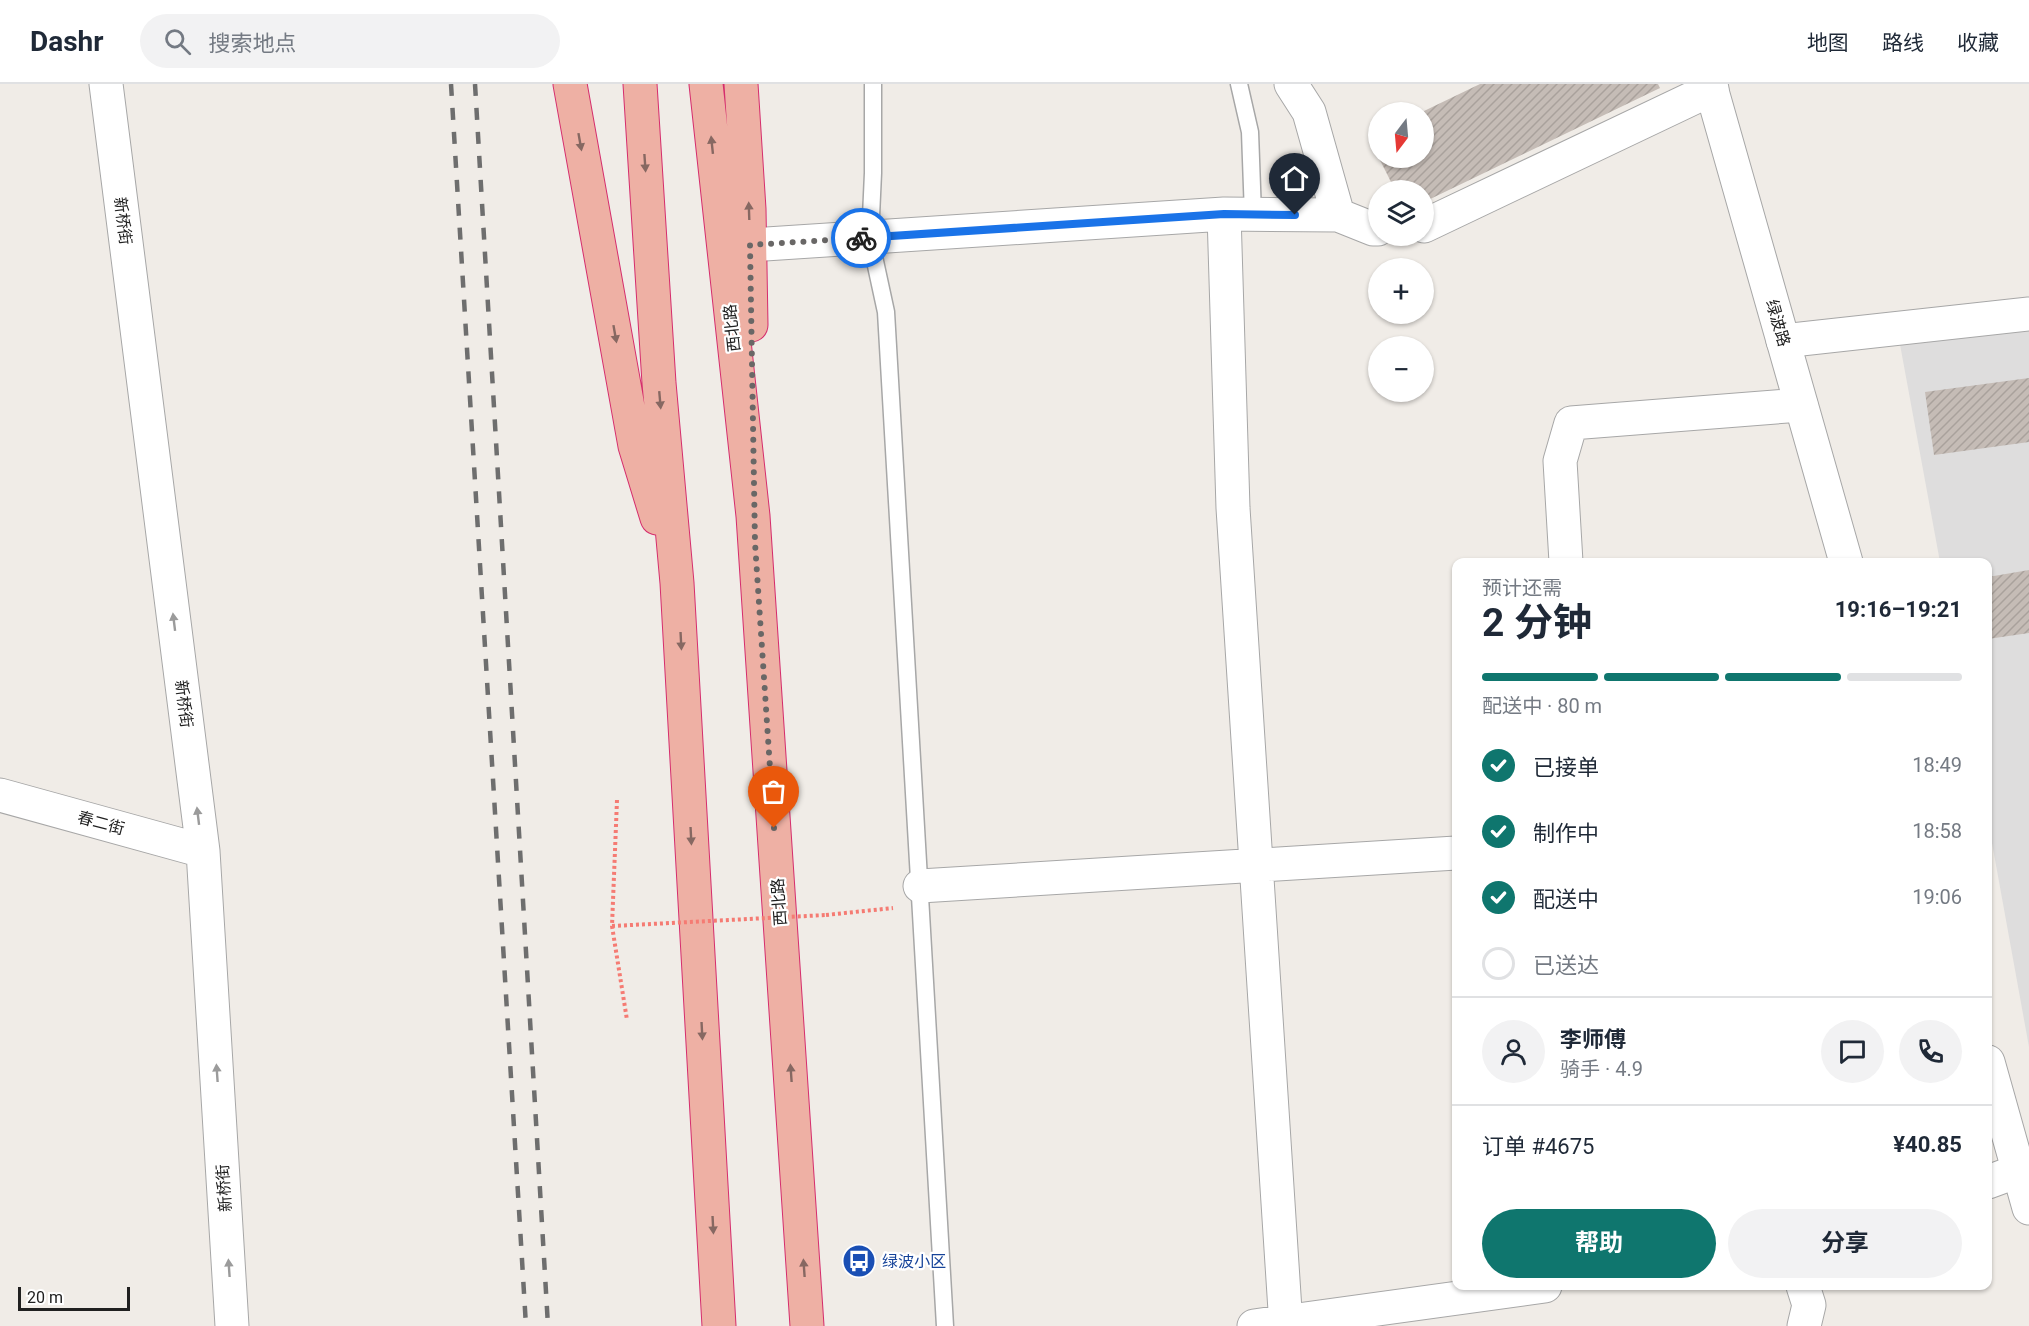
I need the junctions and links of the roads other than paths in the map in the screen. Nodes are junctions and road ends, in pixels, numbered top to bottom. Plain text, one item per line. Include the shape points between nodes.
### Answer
1 (106, 84) edge
2 (570, 84) edge
3 (640, 84) edge
4 (706, 84) edge
5 (741, 84) edge
6 (873, 84) edge
7 (1239, 84) edge
8 (1291, 84) edge
9 (1711, 86) edge
10 (1238, 215) junction
11 (1338, 215) junction
12 (1434, 221) edge
13 (1368, 227) edge
14 (870, 238) junction
15 (750, 245) junction
16 (2029, 314) edge
17 (1783, 341) junction
18 (1801, 405) junction
19 (755, 543) junction
20 (1566, 558) edge
21 (1845, 558) edge
22 (677, 583) junction
23 (0, 795) edge
24 (203, 851) junction
25 (1452, 853) edge
26 (1256, 865) junction
27 (908, 897) junction
28 (1992, 1077) edge
29 (2018, 1171) junction
30 (1992, 1181) edge
31 (2029, 1208) edge
32 (1517, 1290) edge
33 (1804, 1290) edge
34 (1275, 1325) edge
35 (232, 1326) edge
36 (719, 1326) edge
37 (807, 1326) edge
38 (945, 1326) edge
39 (1804, 1326) edge

24 -> 1 street, 新桥街
2 -> 22 highway via 635,446
3 -> 22 highway via 659,382
19 -> 4 highway, 西北路
15 -> 5 highway
6 - 14 lane
7 - 10 lane via 1250,132
8 - 11 street via 1309,112
9 - 12 street
9 - 17 street, 绿波路
10 - 11 street
10 - 14 street
10 - 26 street via 1233,508
11 - 13 street
14 - 15 street
14 - 27 lane via 886,312
15 - 19 highway
16 - 17 street
17 - 18 street, 绿波路
18 - 20 street via 1571,423 1560,461
18 - 21 street, 绿波路
37 -> 19 highway, 西北路
22 -> 36 highway
23 - 24 street, 春二街
35 -> 24 street, 新桥街
25 - 26 street
26 - 27 street
26 - 34 street
27 - 38 lane
28 - 29 street
29 - 30 street
29 - 31 street
32 - 34 street
33 - 39 street via 1809,1305

